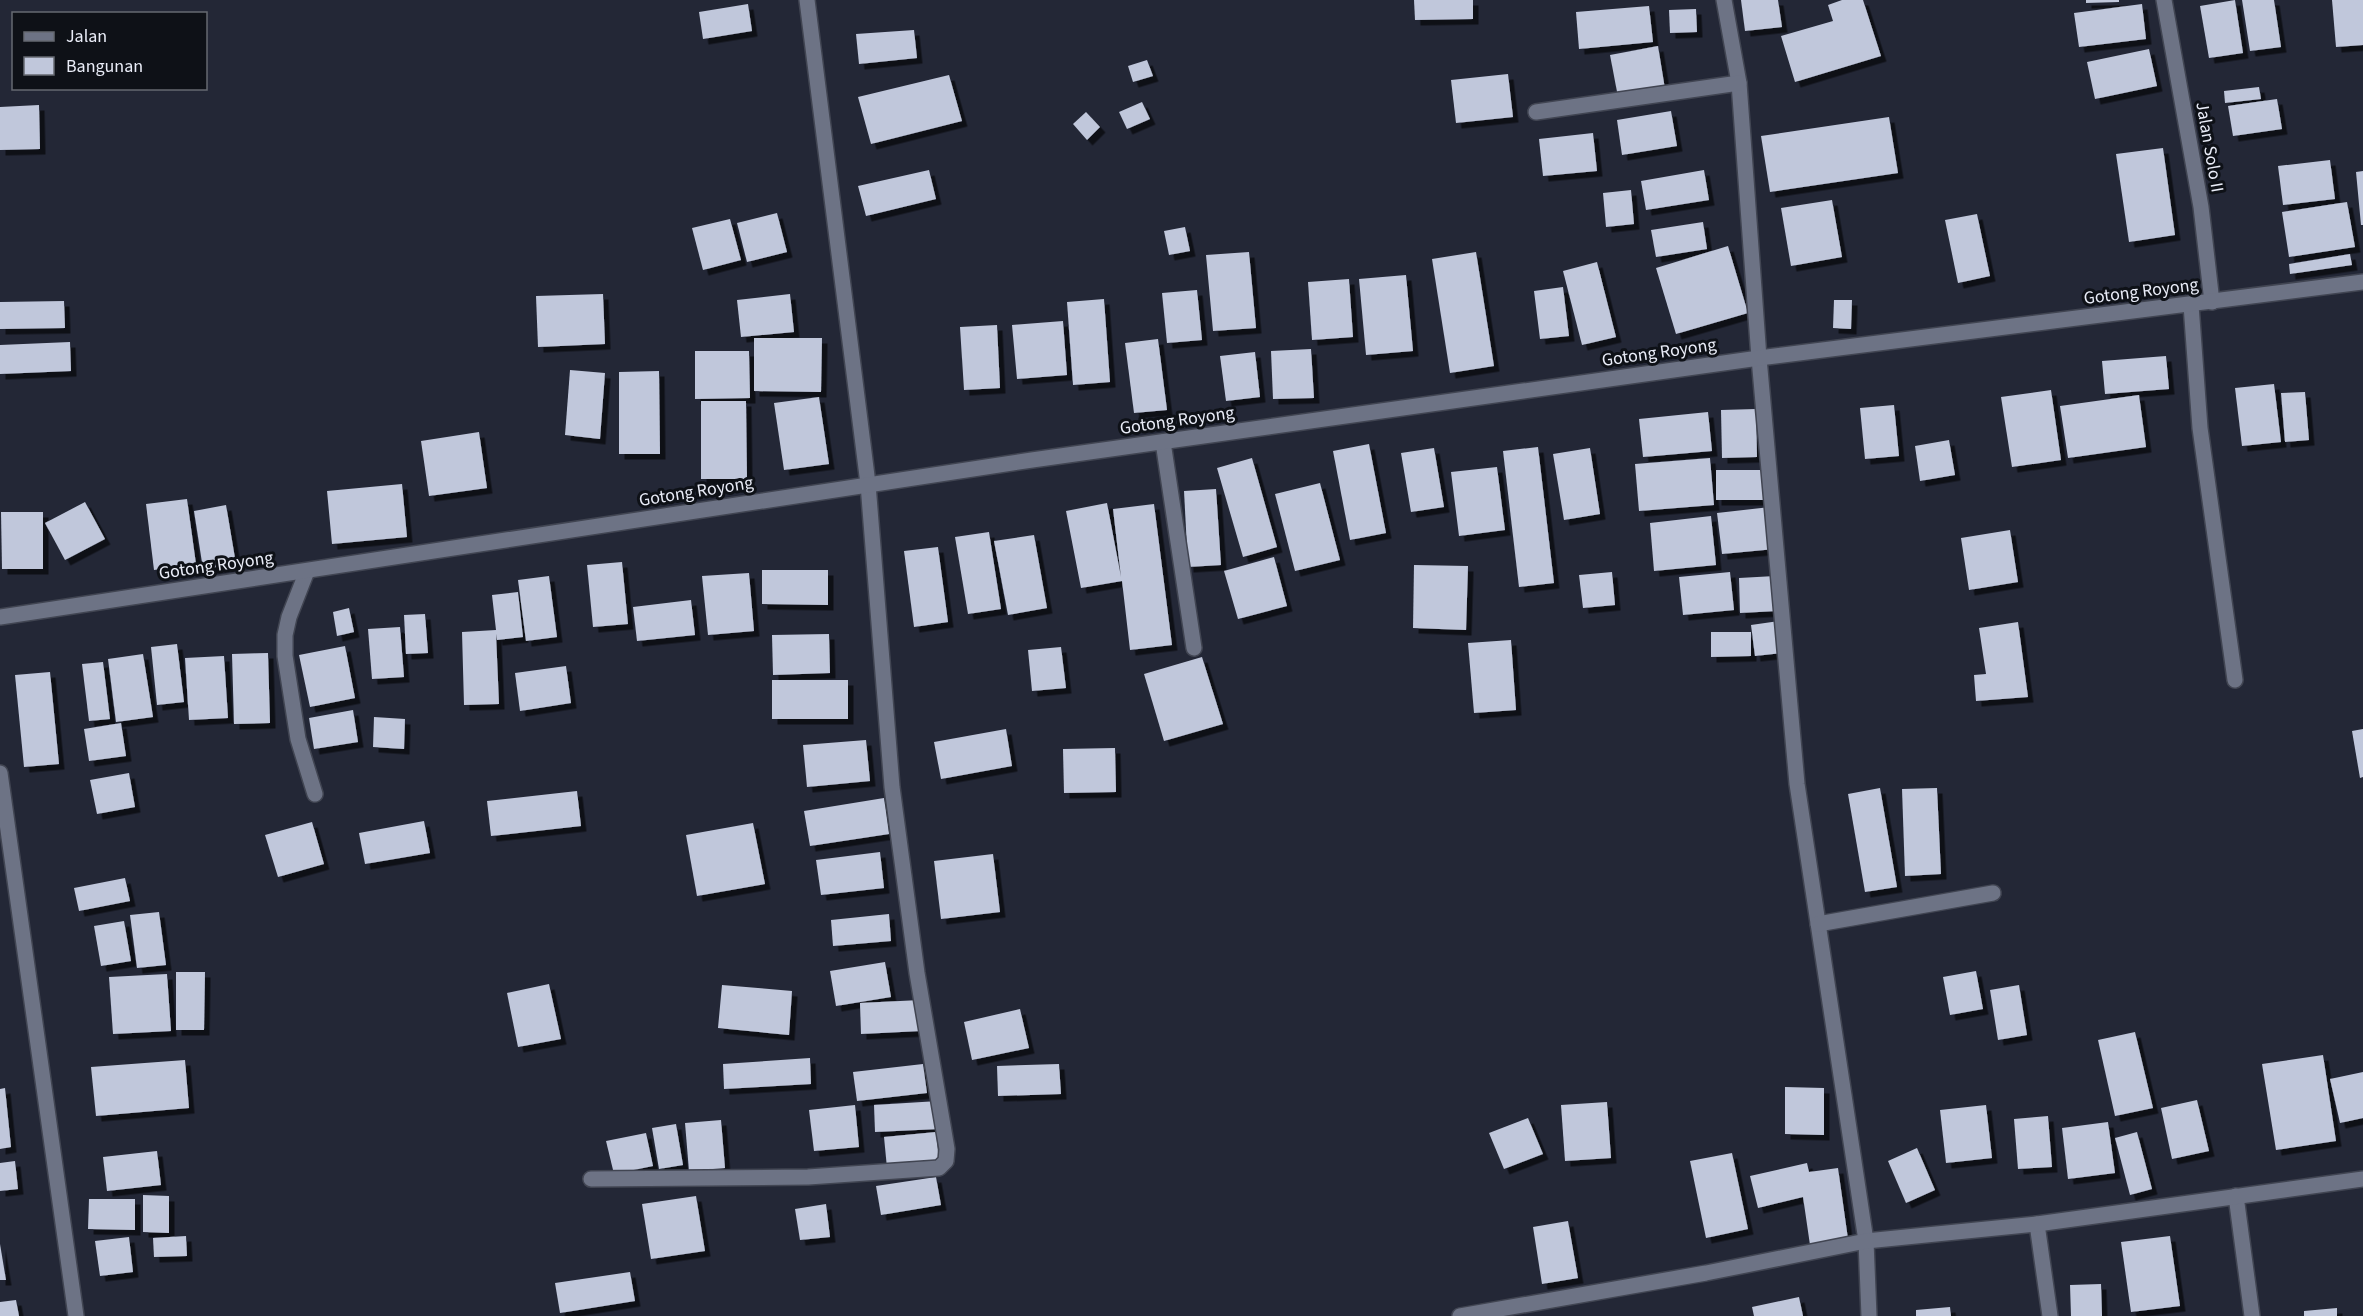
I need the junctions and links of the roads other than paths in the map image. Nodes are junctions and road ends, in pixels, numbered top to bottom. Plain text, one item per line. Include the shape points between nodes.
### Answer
1 (807, 0) edge
2 (1724, 0) edge
3 (2164, 0) edge
4 (1738, 83) junction
5 (1536, 112) dead end
6 (2363, 282) edge
7 (2212, 302) junction
8 (2191, 305) junction
9 (1759, 358) junction
10 (1163, 442) junction
11 (868, 484) junction
12 (307, 571) junction
13 (0, 617) edge
14 (1194, 648) dead end
15 (2235, 680) dead end
16 (0, 773) edge
17 (315, 794) dead end
18 (1993, 893) dead end
19 (1818, 924) junction
20 (591, 1179) dead end
21 (2363, 1179) edge
22 (2236, 1196) junction
23 (2037, 1224) junction
24 (1866, 1241) junction
25 (76, 1316) edge
26 (1460, 1316) edge
27 (1869, 1316) edge
28 (2050, 1316) edge
29 (2252, 1316) edge

1 - 11 street
2 - 4 street
3 - 7 street, Jalan Solo II via 2201,207
4 - 5 street
4 - 9 street
6 - 7 street, Gotong Royong
7 - 8 street, Gotong Royong
8 - 9 street, Gotong Royong
8 - 15 street via 2200,428
9 - 10 street, Gotong Royong
9 - 19 street via 1797,784
10 - 11 street, Gotong Royong
10 - 14 street
11 - 12 street, Gotong Royong
11 - 20 street via 893,798 946,1161 939,1168 808,1177
12 - 13 street, Gotong Royong
12 - 17 street via 289,617 285,656 298,739
16 - 25 street
18 - 19 street
19 - 24 street
21 - 22 street
22 - 23 street
22 - 29 street
23 - 24 street
23 - 28 street
24 - 26 street
24 - 27 street

